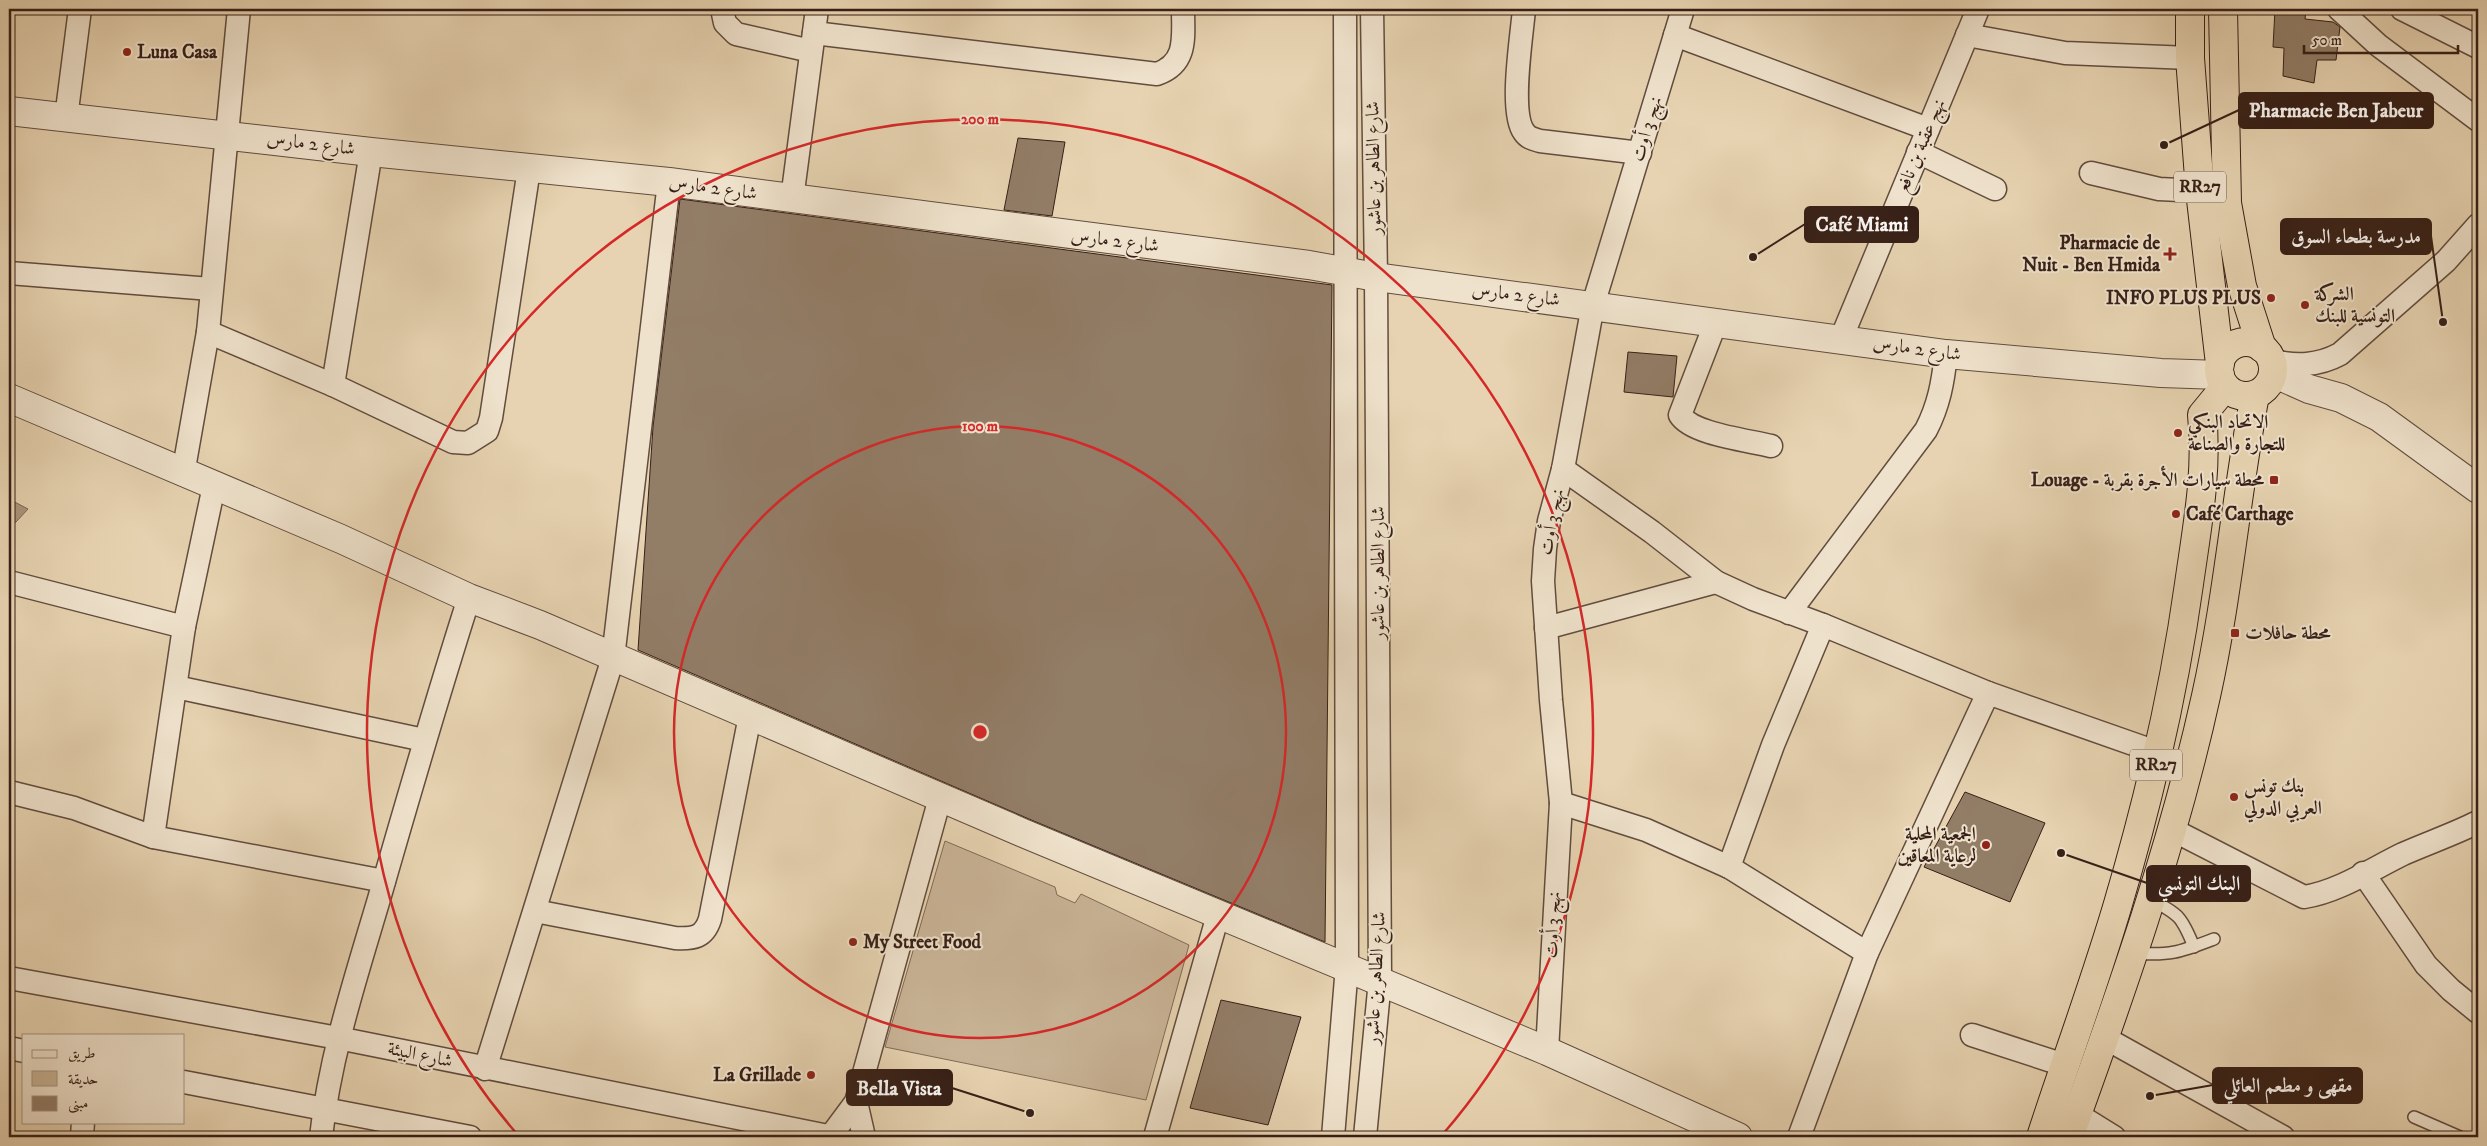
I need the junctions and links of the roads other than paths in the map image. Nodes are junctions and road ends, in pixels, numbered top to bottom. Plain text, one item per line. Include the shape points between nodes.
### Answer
1 (80, 9) edge
2 (239, 9) edge
3 (722, 9) edge
4 (817, 9) edge
5 (1183, 9) edge
6 (1346, 9) edge
7 (1372, 9) edge
8 (1524, 9) edge
9 (1683, 9) edge
10 (2190, 9) edge
11 (2223, 9) edge
12 (2339, 9) edge
13 (2402, 9) edge
14 (1970, 11) edge
15 (1675, 35) junction
16 (1967, 35) junction
17 (812, 42) junction
18 (2478, 47) edge
19 (2190, 58) junction
20 (9, 111) edge
21 (66, 118) junction
22 (2478, 120) edge
23 (1928, 129) junction
24 (227, 134) junction
25 (371, 152) junction
26 (1918, 152) junction
27 (1640, 153) junction
28 (529, 168) junction
29 (2091, 174) dead end
30 (669, 182) junction
31 (1995, 189) dead end
32 (2200, 191) junction
33 (792, 199) junction
34 (2478, 225) edge
35 (1348, 271) junction
36 (9, 273) edge
37 (1376, 277) junction
38 (211, 289) junction
39 (1593, 306) junction
40 (1716, 322) junction
41 (208, 332) junction
42 (1841, 339) junction
43 (1946, 354) junction
44 (2266, 373) junction
45 (2221, 376) junction
46 (333, 385) junction
47 (9, 398) edge
48 (1771, 446) dead end
49 (1563, 469) junction
50 (184, 474) junction
51 (214, 486) junction
52 (2478, 489) edge
53 (9, 582) edge
54 (1716, 582) junction
55 (469, 598) junction
56 (1789, 613) junction
57 (1823, 624) junction
58 (184, 627) junction
59 (1546, 628) junction
60 (614, 658) junction
61 (176, 687) junction
62 (1988, 693) junction
63 (750, 716) junction
64 (424, 740) junction
65 (2159, 753) junction
66 (9, 792) edge
67 (940, 798) junction
68 (1561, 802) junction
69 (2478, 822) edge
70 (2171, 828) junction
71 (153, 837) junction
72 (1729, 867) junction
73 (2363, 874) junction
74 (384, 881) junction
75 (2150, 899) junction
76 (535, 911) junction
77 (1218, 915) junction
78 (2214, 939) dead end
79 (2194, 947) junction
80 (1867, 953) junction
81 (2134, 953) junction
82 (1347, 966) junction
83 (9, 978) edge
84 (1380, 980) junction
85 (2478, 1012) edge
86 (1972, 1035) dead end
87 (338, 1038) junction
88 (2104, 1038) junction
89 (9, 1048) edge
90 (22, 1051) edge
91 (1547, 1051) junction
92 (2064, 1065) junction
93 (485, 1069) junction
94 (185, 1082) edge
95 (856, 1102) junction
96 (324, 1109) junction
97 (2414, 1117) dead end
98 (83, 1124) edge
99 (2073, 1126) edge
100 (82, 1137) edge
101 (321, 1137) edge
102 (470, 1137) edge
103 (831, 1137) edge
104 (864, 1137) edge
105 (1155, 1137) edge
106 (1333, 1137) edge
107 (1364, 1137) edge
108 (1738, 1137) edge
109 (1799, 1137) edge
110 (2041, 1137) edge
111 (2114, 1137) edge
112 (2283, 1137) edge
113 (2460, 1137) edge

1 - 21 street
2 - 24 street
3 - 17 street via 726,23 736,34
4 - 17 street
5 - 17 street via 1180,54 1175,65 1157,74
6 - 35 street, شارع الطاهر بن عاشور
7 - 37 street, شارع الطاهر بن عاشور
8 - 27 street via 1516,97 1523,131 1529,138 1540,141
9 - 15 street, نهج 3 أوت
10 - 19 highway, RR27
11 - 44 highway, RR27 via 2227,203 2242,286
12 - 22 street via 2378,45
13 - 18 street
14 - 16 street, نهج عقبة بن نافع
15 - 23 street
15 - 27 street, نهج 3 أوت
16 - 19 street via 2065,53
16 - 23 street, نهج عقبة بن نافع
17 - 33 street
19 - 32 highway, RR27
20 - 21 street, شارع 2 مارس
21 - 24 street, شارع 2 مارس
23 - 26 street, نهج عقبة بن نافع
24 - 25 street, شارع 2 مارس
24 - 38 street
25 - 28 street, شارع 2 مارس
25 - 46 street
26 - 31 street
26 - 42 street, نهج عقبة بن نافع
27 - 39 street, نهج 3 أوت
28 - 30 street, شارع 2 مارس
28 - 46 street via 496,397 487,431 468,443 453,442
29 - 32 street via 2159,189
30 - 33 street, شارع 2 مارس
30 - 60 street
32 - 45 highway, RR27
33 - 35 street, شارع 2 مارس
34 - 44 street via 2446,261 2340,354 2328,361
35 - 37 street, شارع 2 مارس
35 - 82 street, شارع الطاهر بن عاشور
36 - 38 street
37 - 39 street, شارع 2 مارس
37 - 84 street, شارع الطاهر بن عاشور
38 - 41 street
39 - 40 street, شارع 2 مارس
39 - 49 street, نهج 3 أوت
40 - 42 street, شارع 2 مارس
40 - 48 street via 1680,415 1685,423 1700,429
41 - 46 street
41 - 50 street
42 - 43 street, شارع 2 مارس
43 - 45 street, شارع 2 مارس
43 - 56 street via 1937,408 1926,430
44 - 45 highway via 2238,395
44 - 45 highway, RR27 via 2252,343 2239,343 2229,348
44 - 52 street via 2341,398 2379,418
44 - 70 highway, RR27 via 2237,503 2206,698
45 - 65 highway, RR27 via 2202,415 2205,445 2201,500 2181,642
47 - 50 street
49 - 54 street
49 - 59 street, نهج 3 أوت via 1548,521 1544,549
50 - 51 street
51 - 55 street via 341,539
51 - 58 street
53 - 58 street
54 - 56 street
54 - 59 street
55 - 60 street
55 - 64 street
56 - 57 street
57 - 62 street
57 - 72 street via 1773,744
58 - 61 street
59 - 68 street, نهج 3 أوت
60 - 63 street
60 - 76 street
61 - 64 street
61 - 71 street
62 - 65 street
62 - 80 street
63 - 67 street
63 - 76 street via 710,919 702,934 693,939 675,938
64 - 74 street
65 - 92 highway, RR27 via 2118,905
66 - 71 street via 74,808
67 - 77 street
67 - 95 street
68 - 72 street via 1646,830
68 - 91 street, نهج 3 أوت
69 - 73 street
70 - 73 street via 2304,897 2326,892
70 - 75 highway, RR27
71 - 74 street
72 - 80 street
73 - 85 street via 2426,965
74 - 87 street
75 - 79 lane via 2174,912 2184,924
75 - 81 highway, RR27
76 - 93 street
77 - 82 street
77 - 105 street
78 - 79 lane
79 - 81 lane via 2163,956
80 - 109 street
81 - 88 highway, RR27
82 - 84 street
82 - 106 street, شارع الطاهر بن عاشور
83 - 87 street, شارع البيئة
84 - 91 street
84 - 107 street, شارع الطاهر بن عاشور
86 - 92 street
87 - 93 street, شارع البيئة
87 - 96 street
88 - 99 highway, RR27
88 - 112 street
89 - 90 street
91 - 108 street
92 - 110 highway, RR27
93 - 103 street, شارع البيئة
94 - 96 street
95 - 103 street
95 - 104 street
96 - 101 street
96 - 102 street
97 - 113 lane
98 - 100 street
99 - 111 street

